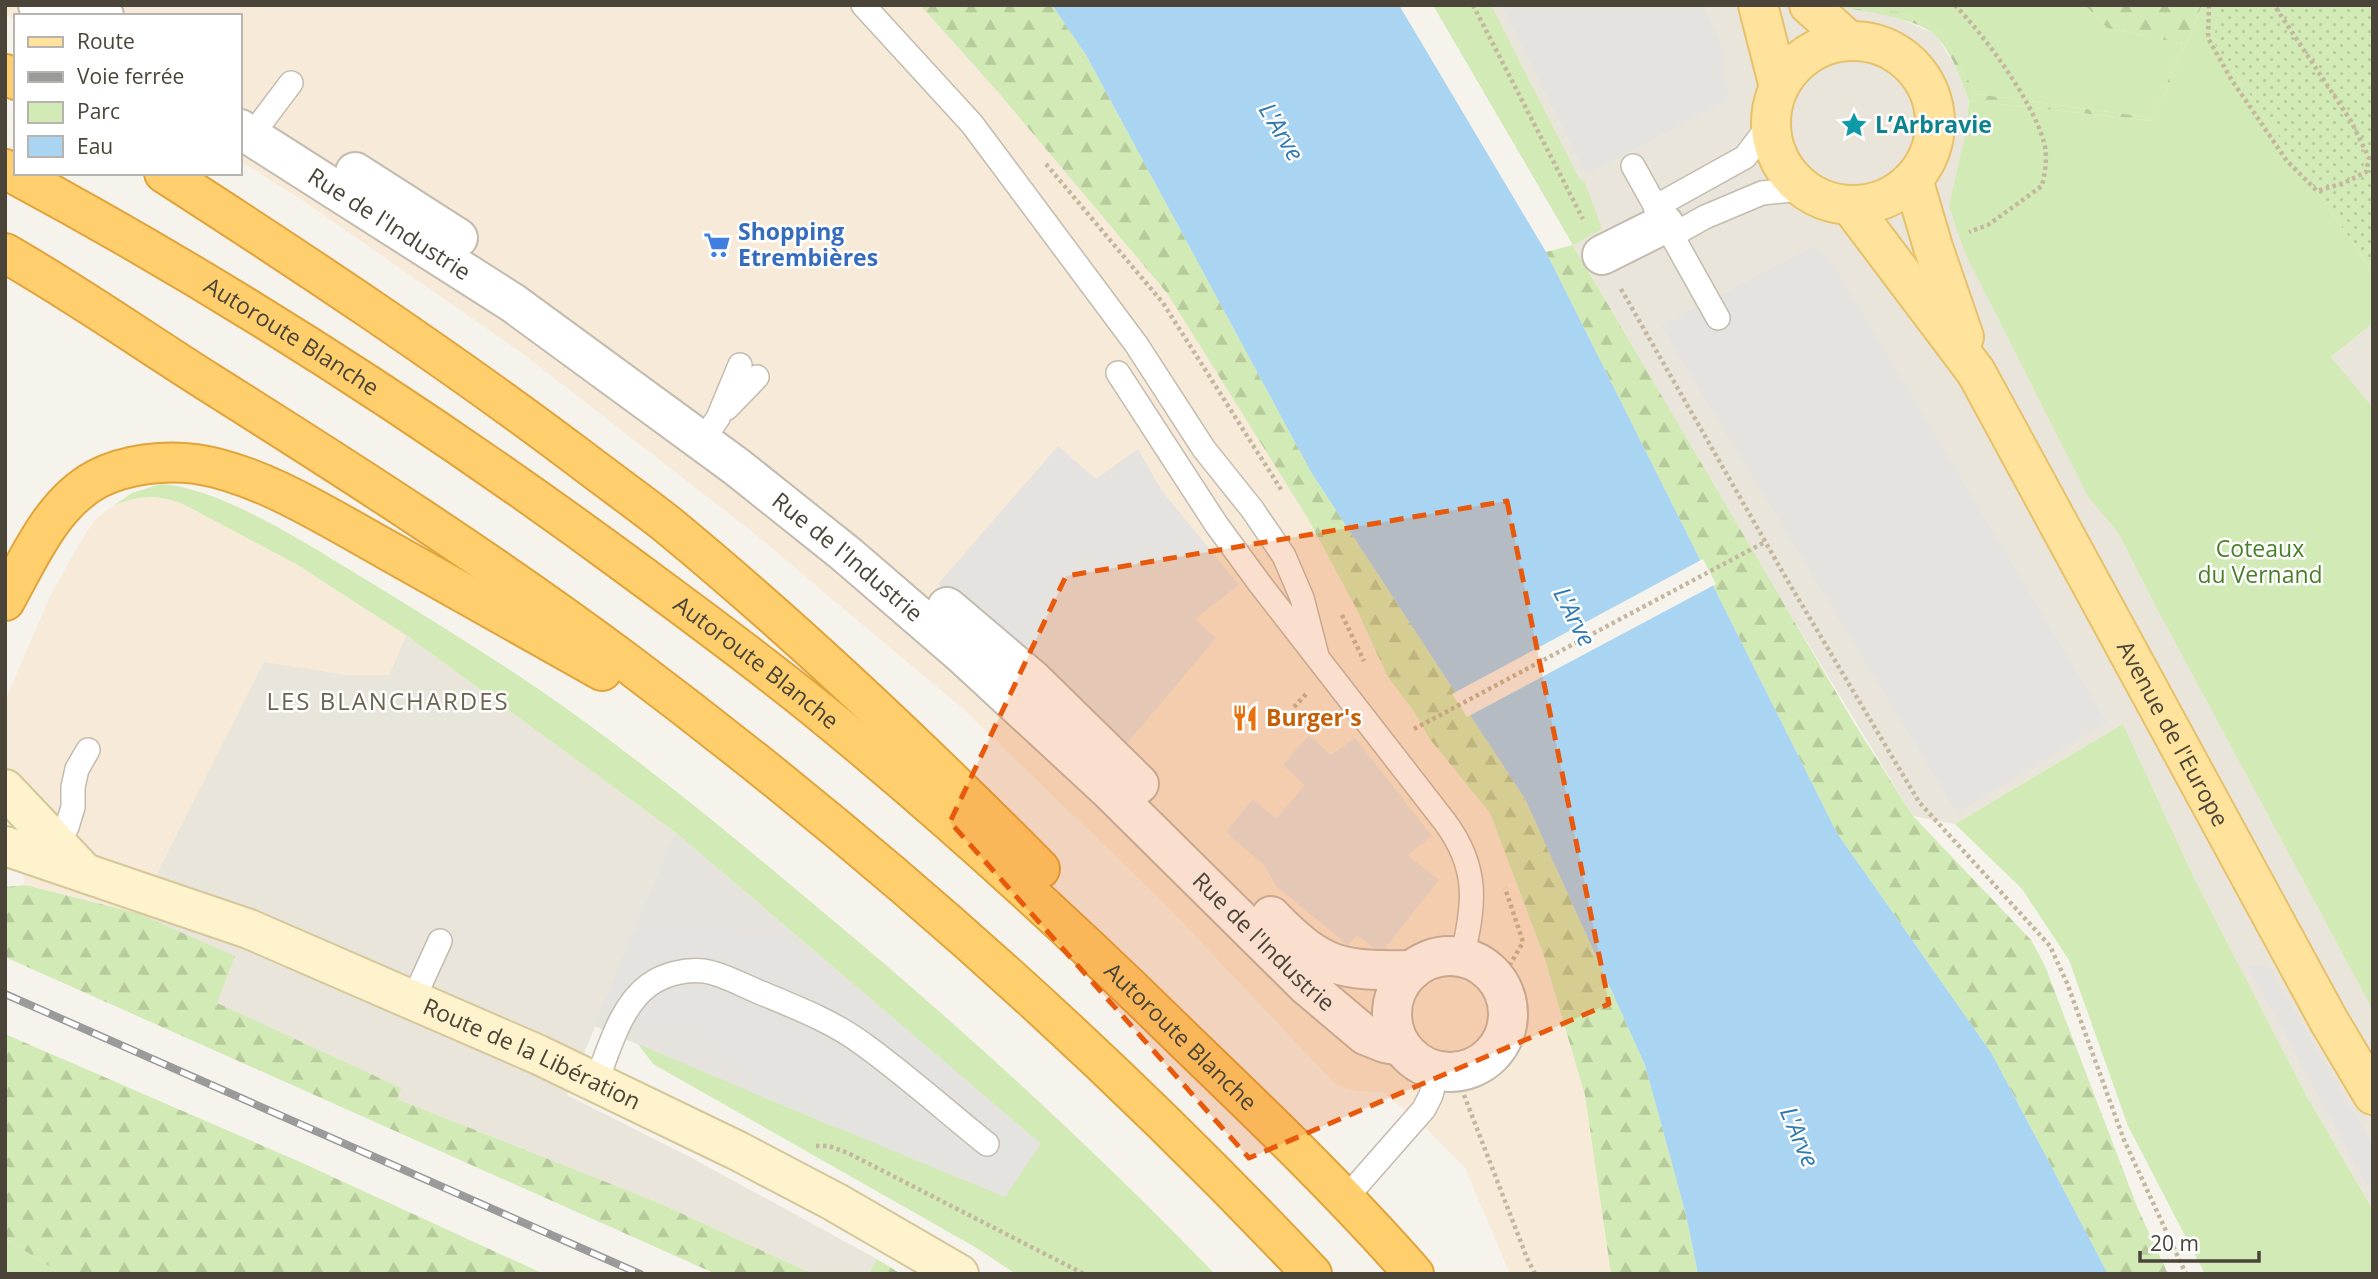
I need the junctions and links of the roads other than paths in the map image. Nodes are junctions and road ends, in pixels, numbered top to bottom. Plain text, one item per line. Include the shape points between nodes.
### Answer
1 (863, 5) edge
2 (1758, 5) edge
3 (1809, 5) edge
4 (1849, 41) junction
5 (291, 83) dead end
6 (1779, 86) junction
7 (249, 121) edge
8 (1770, 124) junction
9 (1633, 166) dead end
10 (16, 175) edge
11 (167, 175) edge
12 (1913, 179) junction
13 (1804, 189) junction
14 (1850, 205) junction
15 (1663, 222) junction
16 (5, 253) edge
17 (1602, 255) road end
18 (5, 277) edge
19 (1718, 318) dead end
20 (173, 359) junction
21 (748, 371) dead end
22 (1976, 372) junction
23 (1118, 373) dead end
24 (711, 429) junction
25 (5, 601) edge
26 (1317, 656) junction
27 (735, 746) junction
28 (88, 750) dead end
29 (5, 789) edge
30 (56, 844) junction
31 (5, 846) edge
32 (86, 874) junction
33 (440, 941) dead end
34 (1462, 957) junction
35 (1412, 970) junction
36 (413, 1000) junction
37 (1401, 1046) junction
38 (1446, 1071) junction
39 (596, 1082) junction
40 (2373, 1095) edge
41 (987, 1144) dead end
42 (1314, 1167) junction
43 (1345, 1199) junction
44 (959, 1274) edge
45 (1312, 1274) edge
46 (1414, 1274) edge

1 - 26 lane via 972,124 1136,344 1204,449 1252,509 1284,556 1302,597
2 - 6 main road
3 - 4 main road
4 - 6 main road via 1808,54
4 - 12 main road via 1896,53 1928,89 1934,136
5 - 7 lane
6 - 8 main road
7 - 24 street, Rue de l'Industrie via 531,285
8 - 13 main road via 1779,160
8 - 15 lane via 1745,158
9 - 15 lane
10 - 42 highway, Autoroute Blanche via 195,276 336,363 521,488 701,619 822,713 966,835 1091,948
11 - 42 highway via 342,289 542,430 666,524 802,638 938,765 1070,900
12 - 14 main road via 1885,199
12 - 22 main road, Avenue de l'Europe
13 - 14 main road via 1826,201
13 - 15 lane via 1762,193 1705,218
14 - 22 main road, Avenue de l'Europe
15 - 17 street
15 - 19 lane
16 - 20 highway
18 - 20 highway
20 - 27 highway via 494,567
21 - 24 lane
22 - 40 main road, Avenue de l'Europe
23 - 26 lane via 1216,524
24 - 35 street, Rue de l'Industrie via 823,502 1033,680 1294,939 1343,967
24 - 37 street, Rue de l'Industrie via 1108,789 1307,986 1365,1035
25 - 27 highway via 58,513 86,486 141,465 197,465 252,481 311,508
26 - 34 lane via 1460,844 1473,900
27 - 45 highway via 981,953 1232,1189
28 - 30 lane via 77,769 67,827
29 - 30 main road, Route de la Libération
30 - 32 main road, Route de la Libération
31 - 32 main road, Route de la Libération
32 - 36 main road, Route de la Libération via 210,914
33 - 36 lane
34 - 35 street, Rue de l'Industrie via 1436,957
34 - 38 street via 1492,974 1504,994 1508,1017 1495,1050 1477,1064
35 - 37 street via 1399,986 1392,1006
36 - 39 main road, Route de la Libération
37 - 38 street, Rue de l'Industrie via 1417,1061
38 - 43 lane via 1424,1109
39 - 41 lane via 634,999 665,976 704,971 863,1043
39 - 44 main road, Route de la Libération via 835,1202
42 - 43 highway, Autoroute Blanche
43 - 46 highway, Autoroute Blanche

